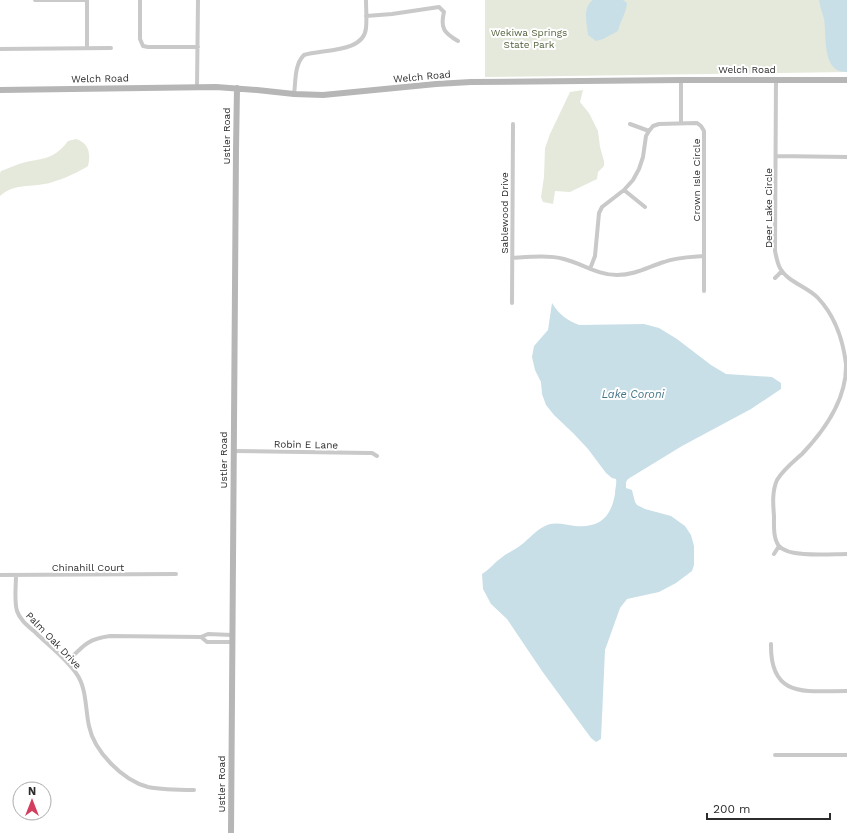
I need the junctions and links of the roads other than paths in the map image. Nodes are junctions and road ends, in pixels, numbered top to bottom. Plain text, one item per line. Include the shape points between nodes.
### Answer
1 (35, 0) edge
2 (87, 0) edge
3 (140, 0) edge
4 (198, 0) edge
5 (366, 0) edge
6 (366, 16) junction
7 (458, 41) dead end
8 (198, 47) junction
9 (87, 48) junction
10 (111, 48) dead end
11 (0, 49) edge
12 (776, 79) junction
13 (682, 80) junction
14 (847, 80) edge
15 (197, 87) junction
16 (237, 88) junction
17 (0, 90) edge
18 (294, 94) junction
19 (681, 123) junction
20 (513, 124) dead end
21 (630, 124) dead end
22 (649, 131) junction
23 (776, 156) junction
24 (847, 157) edge
25 (624, 190) junction
26 (645, 206) dead end
27 (704, 256) junction
28 (512, 258) junction
29 (590, 269) junction
30 (782, 271) junction
31 (775, 278) dead end
32 (704, 290) dead end
33 (512, 303) dead end
34 (233, 451) junction
35 (377, 456) dead end
36 (779, 546) junction
37 (774, 554) dead end
38 (847, 554) edge
39 (176, 574) dead end
40 (0, 575) edge
41 (16, 575) junction
42 (216, 635) junction
43 (232, 635) junction
44 (201, 637) junction
45 (216, 642) junction
46 (232, 642) junction
47 (771, 644) dead end
48 (67, 662) junction
49 (847, 691) edge
50 (775, 755) dead end
51 (847, 755) edge
52 (194, 790) dead end
53 (231, 833) edge

1 - 2 street
2 - 9 street
3 - 8 street via 140,39 143,46
4 - 8 street
5 - 6 street
6 - 7 street via 439,7 444,12 444,30
6 - 18 street via 365,33 356,44 303,56 297,66
8 - 15 street
9 - 10 street
9 - 11 street
12 - 13 main road, Welch Road
12 - 14 main road, Welch Road
12 - 23 street, Deer Lake Circle
13 - 18 main road, Welch Road via 428,84 323,95
13 - 19 street
15 - 16 main road, Welch Road
15 - 17 main road, Welch Road
16 - 18 main road, Welch Road
16 - 34 main road, Ustler Road
19 - 22 street, Crown Isle Circle via 659,124
19 - 27 street, Crown Isle Circle via 696,123 704,132
20 - 28 street, Sablewood Drive
21 - 22 street
22 - 25 street via 639,169
23 - 24 street, Deer Lake Circle
23 - 30 street, Deer Lake Circle via 775,251
25 - 26 street
25 - 29 street via 602,206 598,220 595,256
27 - 29 street via 664,262 628,274 611,275
27 - 32 street, Crown Isle Circle
28 - 29 street via 553,257
28 - 33 street, Sablewood Drive
30 - 31 street
30 - 36 street, Deer Lake Circle via 785,276 817,297 830,312 839,331 846,365 841,398 830,421 816,439 782,472 774,489 775,537
34 - 35 street, Robin E Lane via 369,452
34 - 43 main road, Ustler Road
36 - 37 street
36 - 38 street via 797,554
39 - 41 street, Chinahill Court
40 - 41 street, Chinahill Court
41 - 48 street, Palm Oak Drive via 16,605 20,618
42 - 43 street
42 - 44 street via 208,634
42 - 45 street
43 - 46 main road, Ustler Road
44 - 45 street via 208,642
44 - 48 street via 97,638 89,641
45 - 46 street
46 - 53 main road, Ustler Road
47 - 49 street via 771,663 785,684 803,691
48 - 52 street, Palm Oak Drive via 77,674 86,697 89,728 109,762 135,782 148,787
50 - 51 street

